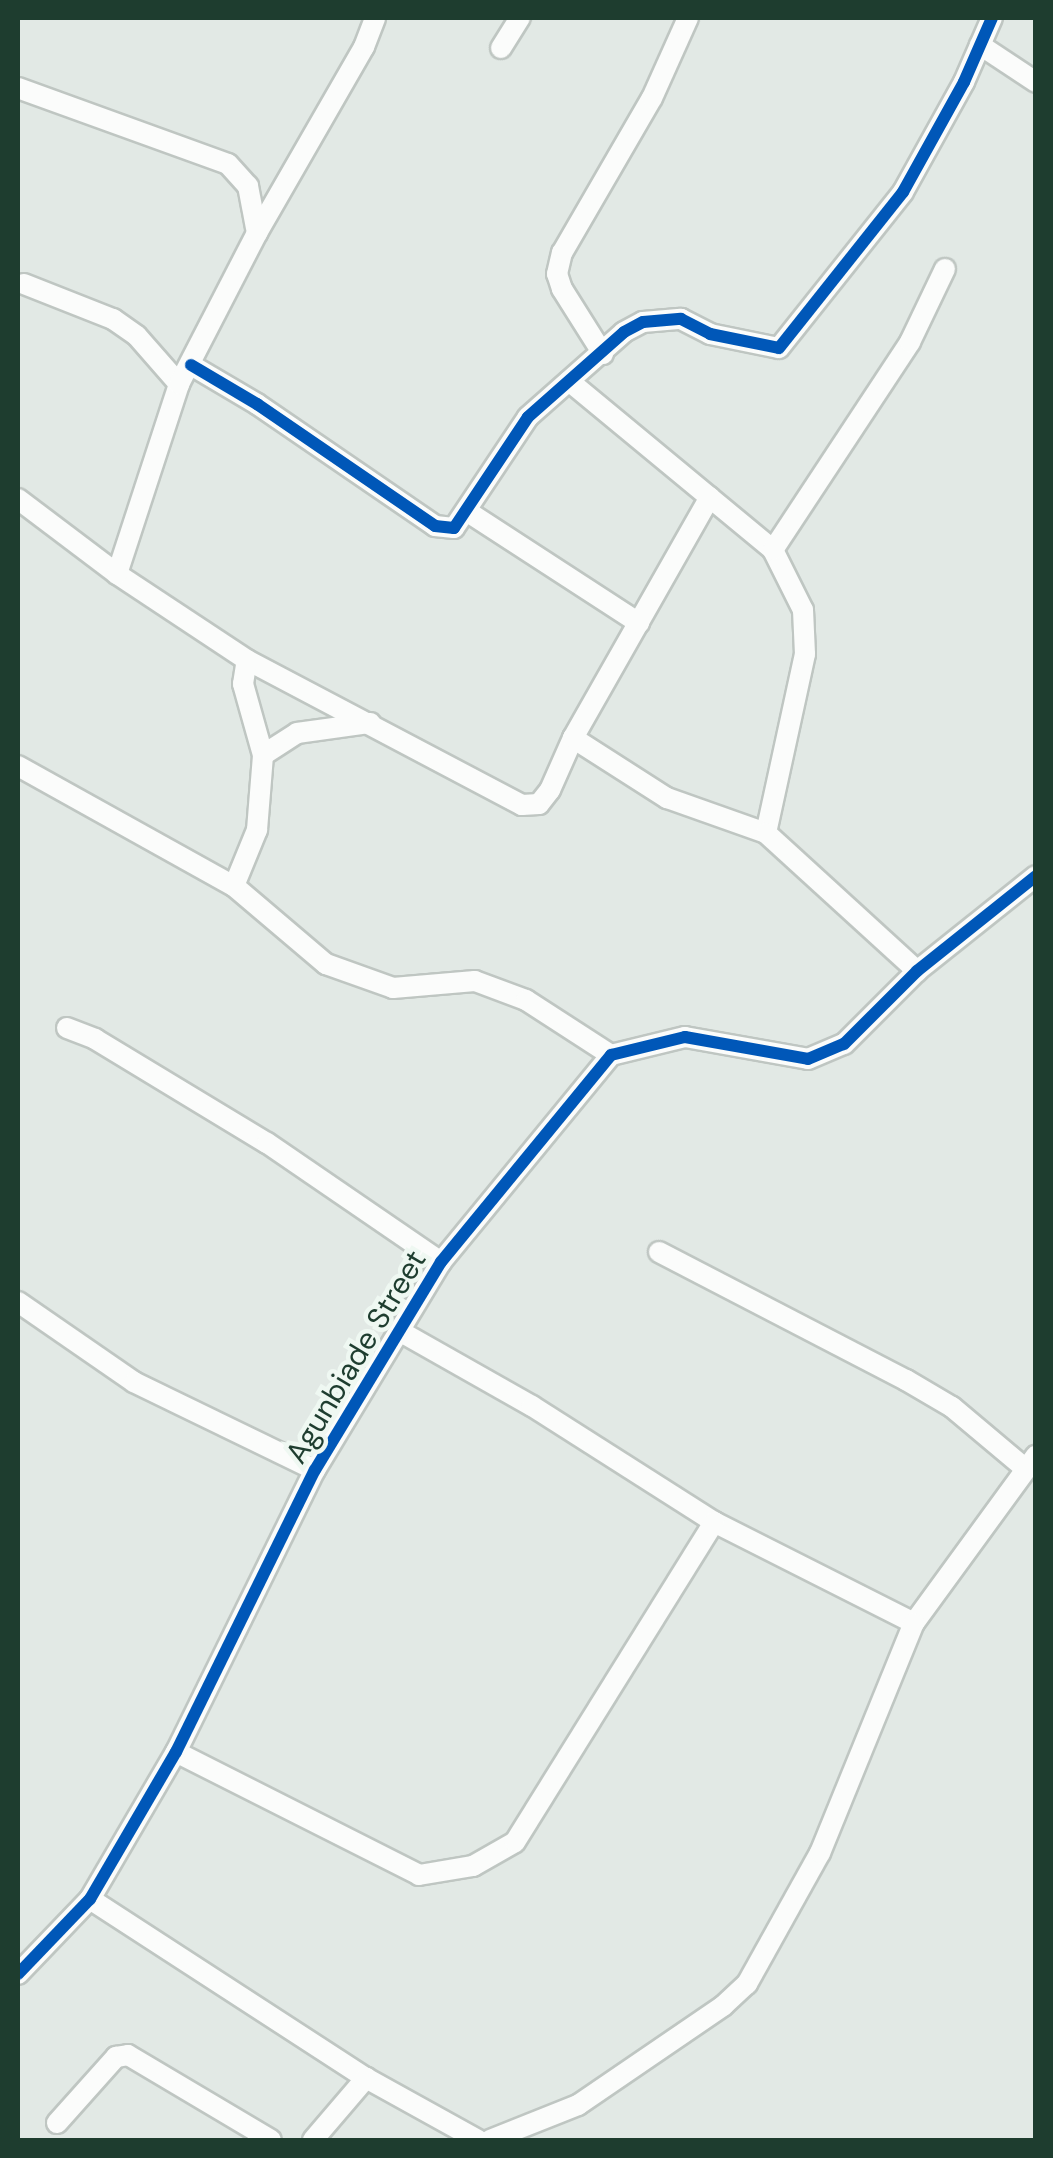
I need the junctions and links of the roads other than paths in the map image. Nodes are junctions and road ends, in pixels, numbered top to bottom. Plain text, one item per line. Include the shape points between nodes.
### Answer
1 (374, 18) edge
2 (520, 18) edge
3 (688, 18) edge
4 (992, 18) edge
5 (980, 45) junction
6 (502, 48) dead end
7 (1036, 82) edge
8 (18, 88) edge
9 (257, 232) junction
10 (946, 269) dead end
11 (24, 284) dead end
12 (603, 354) junction
13 (191, 365) junction
14 (569, 381) junction
15 (179, 384) junction
16 (710, 497) junction
17 (18, 500) edge
18 (468, 512) junction
19 (773, 550) junction
20 (117, 574) junction
21 (639, 623) junction
22 (246, 660) junction
23 (370, 723) junction
24 (573, 738) junction
25 (263, 756) junction
26 (18, 766) edge
27 (766, 833) junction
28 (1036, 876) edge
29 (234, 886) junction
30 (917, 971) junction
31 (67, 1028) dead end
32 (611, 1056) junction
33 (659, 1252) dead end
34 (440, 1262) junction
35 (18, 1302) edge
36 (401, 1332) junction
37 (1031, 1463) edge
38 (315, 1470) junction
39 (714, 1522) junction
40 (914, 1623) junction
41 (176, 1752) junction
42 (90, 1899) junction
43 (18, 1974) edge
44 (366, 2078) junction
45 (57, 2123) dead end
46 (271, 2140) edge
47 (312, 2140) edge
48 (478, 2140) edge
49 (490, 2140) edge

1 - 9 street via 347,79
2 - 6 street
3 - 12 street via 627,146 562,253 562,289
4 - 5 street
5 - 7 street
5 - 12 street via 903,192 779,348 710,334 681,320 643,322
8 - 9 street via 228,164 248,186
9 - 13 street
10 - 19 street via 910,342
11 - 15 street via 113,320 137,336
12 - 14 street
13 - 15 street
13 - 18 street via 435,526 454,528
14 - 16 street
14 - 18 street via 528,418
15 - 20 street
16 - 19 street
16 - 21 street
17 - 20 street
18 - 21 street
19 - 27 street via 807,630
20 - 22 street
21 - 24 street
22 - 23 street
22 - 25 street via 243,684
23 - 24 street via 522,805 539,804 550,790
23 - 25 street via 296,733
24 - 27 street via 667,798
25 - 29 street via 258,830
26 - 29 street
27 - 30 street
28 - 30 street
29 - 32 street via 326,964 392,988 476,981 526,1000
30 - 32 street via 844,1044 808,1059 686,1037
31 - 34 street via 267,1143
32 - 34 street, Agunbiade Street
33 - 37 street via 906,1380
34 - 36 street, Agunbiade Street
35 - 38 street via 134,1382
36 - 38 street, Agunbiade Street
36 - 39 street
37 - 40 street
38 - 41 street, Agunbiade Street
39 - 40 street
39 - 41 street via 515,1842 472,1866 419,1875
40 - 49 street via 820,1852 747,1984 578,2106
41 - 42 street, Agunbiade Street
42 - 43 street, Agunbiade Street
42 - 44 street
44 - 47 street
44 - 48 street
45 - 46 street via 116,2057 128,2055

